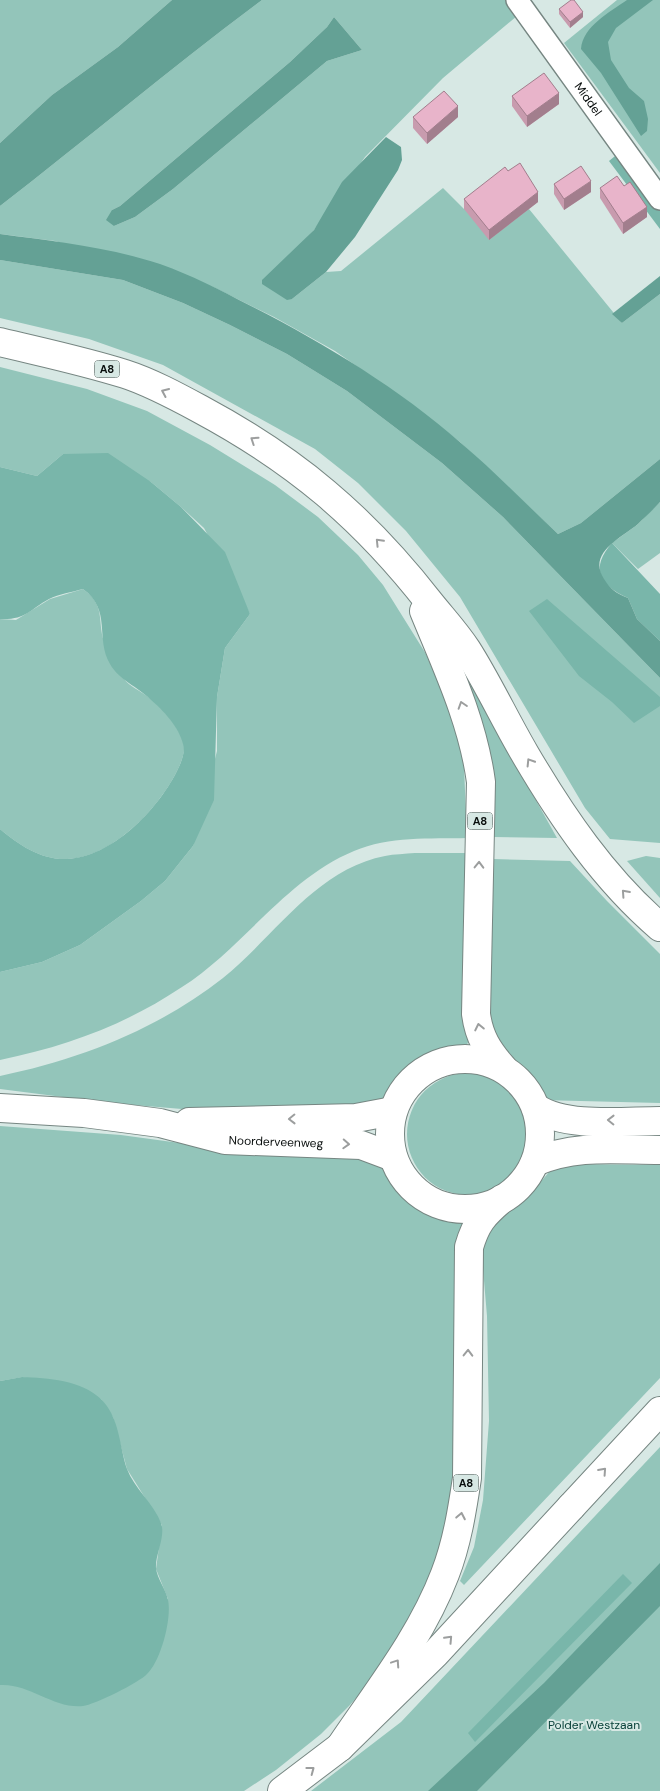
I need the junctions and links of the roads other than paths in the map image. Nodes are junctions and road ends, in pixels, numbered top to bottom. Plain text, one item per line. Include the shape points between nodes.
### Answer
1 (517, 0) edge
2 (660, 199) edge
3 (0, 342) edge
4 (411, 579) junction
5 (660, 927) edge
6 (503, 1068) junction
7 (0, 1108) edge
8 (536, 1108) junction
9 (393, 1111) junction
10 (660, 1121) edge
11 (160, 1123) junction
12 (660, 1150) edge
13 (393, 1156) junction
14 (536, 1162) junction
15 (502, 1199) junction
16 (660, 1412) edge
17 (340, 1747) junction
18 (282, 1791) edge

1 - 2 street, Middel
4 -> 3 main road, A8 via 339,503 236,427 126,374
5 -> 4 main road, A8 via 611,878 570,826 466,649
6 -> 4 main road, A8 via 486,1049 478,1031 476,1014 481,782 477,752 454,681
6 - 8 main road via 521,1082
6 - 9 main road via 482,1061 460,1060 439,1064 419,1075 403,1091
7 - 11 main road, Noorderveenweg via 84,1113
10 -> 8 main road via 563,1120
8 - 14 main road via 541,1139
9 -> 11 main road, Noorderveenweg via 356,1118
9 - 13 main road via 390,1131
11 -> 13 main road, Noorderveenweg via 225,1140 361,1145
12 - 14 main road via 584,1149 564,1151
13 - 15 main road via 412,1187 433,1201 457,1209 485,1206
14 - 15 main road via 518,1187
17 -> 15 main road, A8 via 415,1635 445,1575 454,1547 467,1478 469,1247 482,1216
17 -> 16 main road, A8 via 435,1654
18 -> 17 main road, A8

